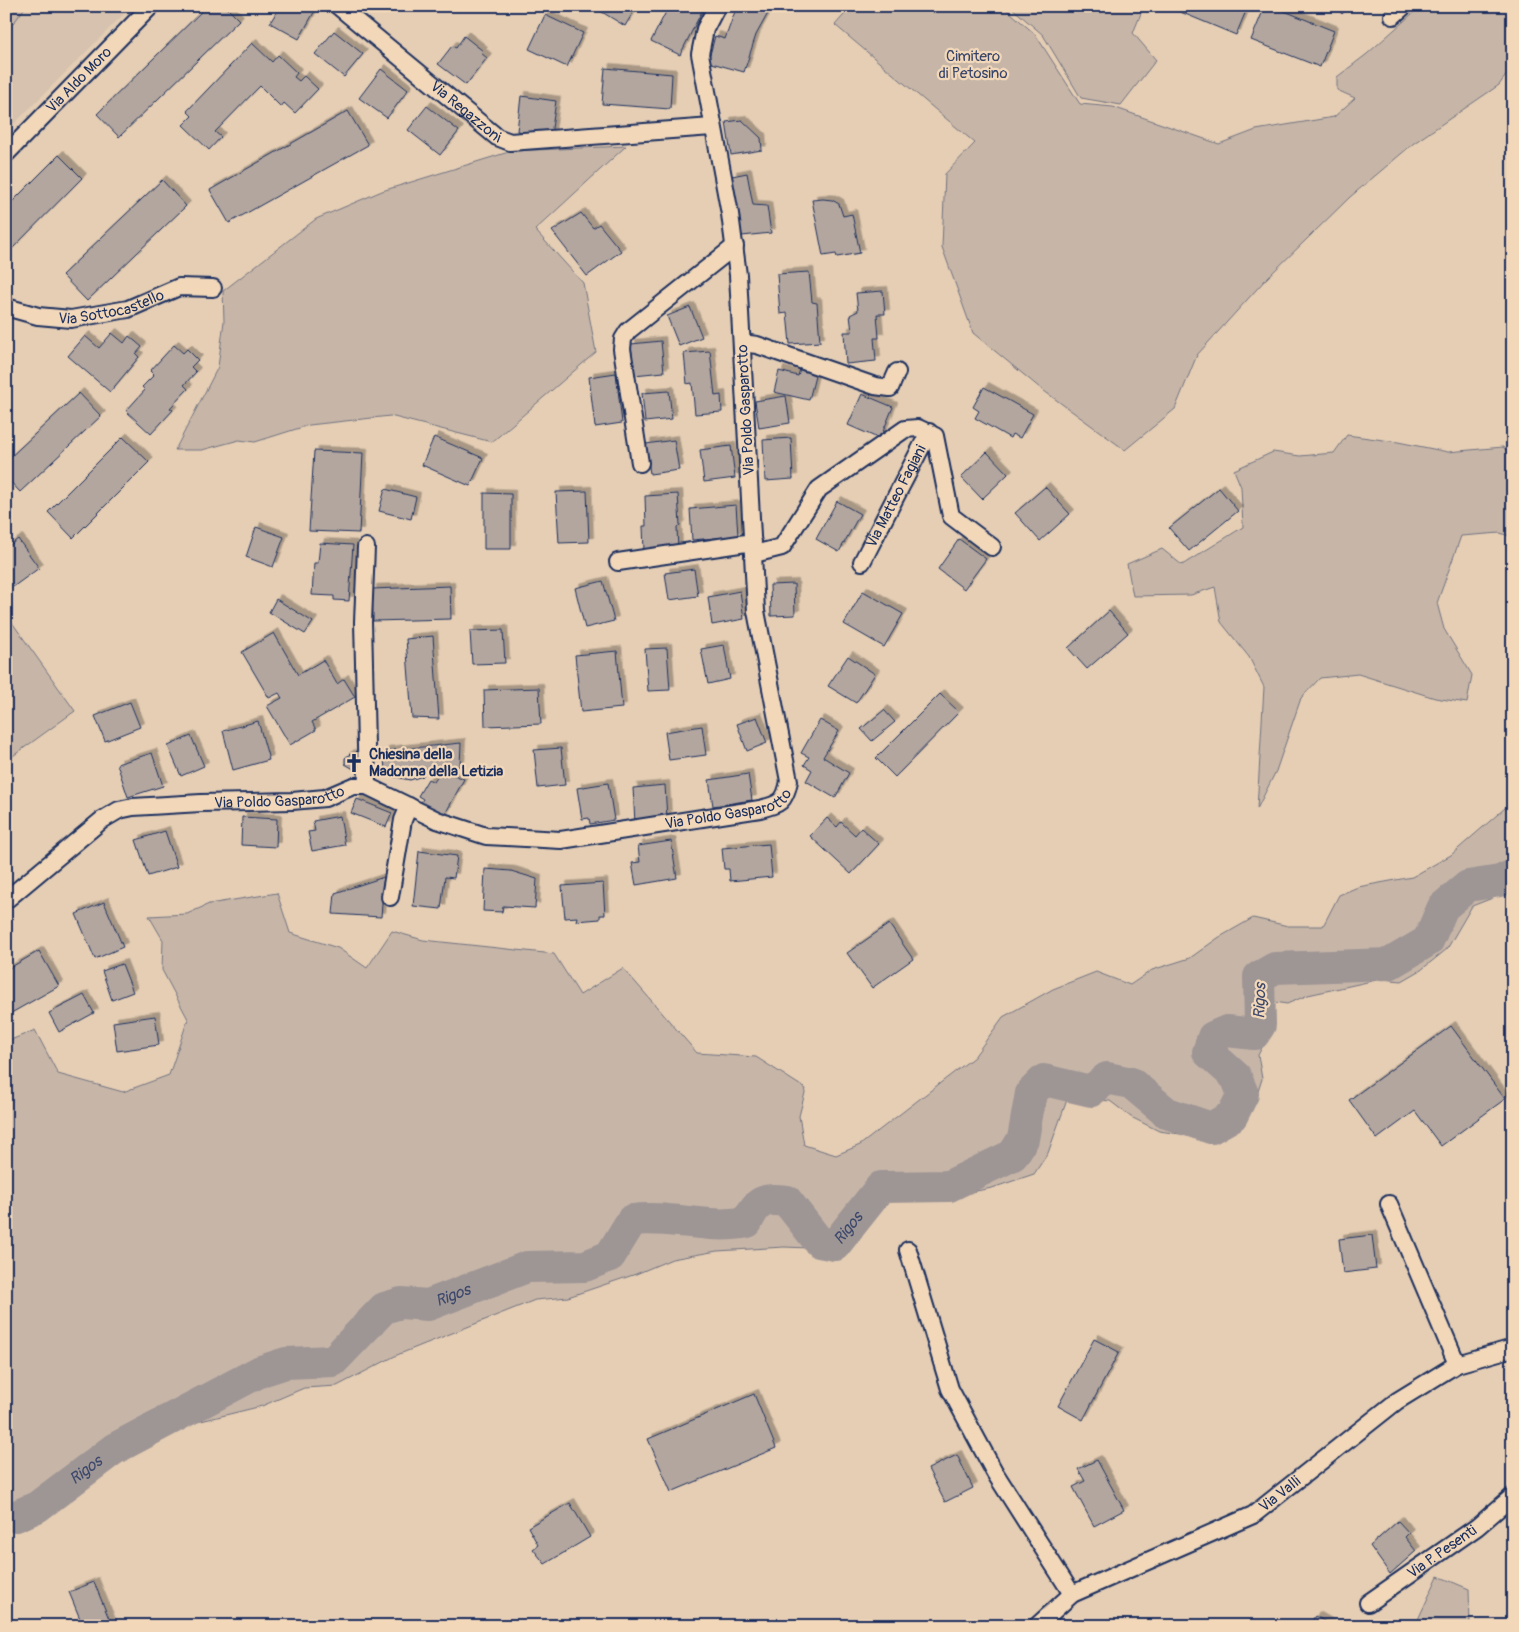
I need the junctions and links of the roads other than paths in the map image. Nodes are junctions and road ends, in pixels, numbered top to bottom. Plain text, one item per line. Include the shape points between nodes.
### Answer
1 (151, 6) edge
2 (338, 6) edge
3 (717, 6) edge
4 (712, 127) junction
5 (6, 154) edge
6 (735, 246) junction
7 (214, 288) dead end
8 (6, 307) edge
9 (742, 343) junction
10 (897, 372) dead end
11 (929, 432) junction
12 (640, 464) dead end
13 (366, 547) dead end
14 (992, 547) dead end
15 (754, 548) junction
16 (618, 562) dead end
17 (862, 562) dead end
18 (367, 786) junction
19 (409, 806) junction
20 (390, 897) dead end
21 (6, 900) edge
22 (1389, 1204) dead end
23 (908, 1250) dead end
24 (1513, 1348) edge
25 (1457, 1364) junction
26 (1513, 1496) edge
27 (1072, 1594) junction
28 (1368, 1602) dead end
29 (1037, 1626) edge

1 - 5 street, Via Aldo Moro
2 - 4 street, Via Regazzoni via 498,137 510,142
3 - 4 street, Via Poldo Gasparotto via 705,29 700,54
4 - 6 street, Via Poldo Gasparotto
6 - 9 street, Via Poldo Gasparotto
6 - 12 street via 628,331 623,339
7 - 8 street, Via Sottocastello via 179,288 128,309 71,319 38,316
9 - 10 street via 757,345 875,386 890,388
9 - 15 street, Via Poldo Gasparotto
11 - 14 street, Via Matteo Fagiani via 938,444 951,516
11 - 15 street, Via Matteo Fagiani via 918,428 905,429 819,489 782,547
11 - 17 street, Via Matteo Fagiani
13 - 18 street via 363,622
15 - 16 street, Via Matteo Fagiani
15 - 19 street, Via Poldo Gasparotto via 756,611 789,781 786,796 776,805 561,840 486,836 437,820
18 - 19 street, Via Poldo Gasparotto
18 - 21 street, Via Poldo Gasparotto via 352,786 325,798 192,803 119,810 102,820
19 - 20 street via 403,820
22 - 25 street
23 - 27 street via 950,1389 995,1473
24 - 25 street, Via Valli
25 - 27 street, Via Valli via 1397,1401 1253,1516
26 - 28 street, Via P. Pesenti via 1477,1527
27 - 29 street, Via Valli

